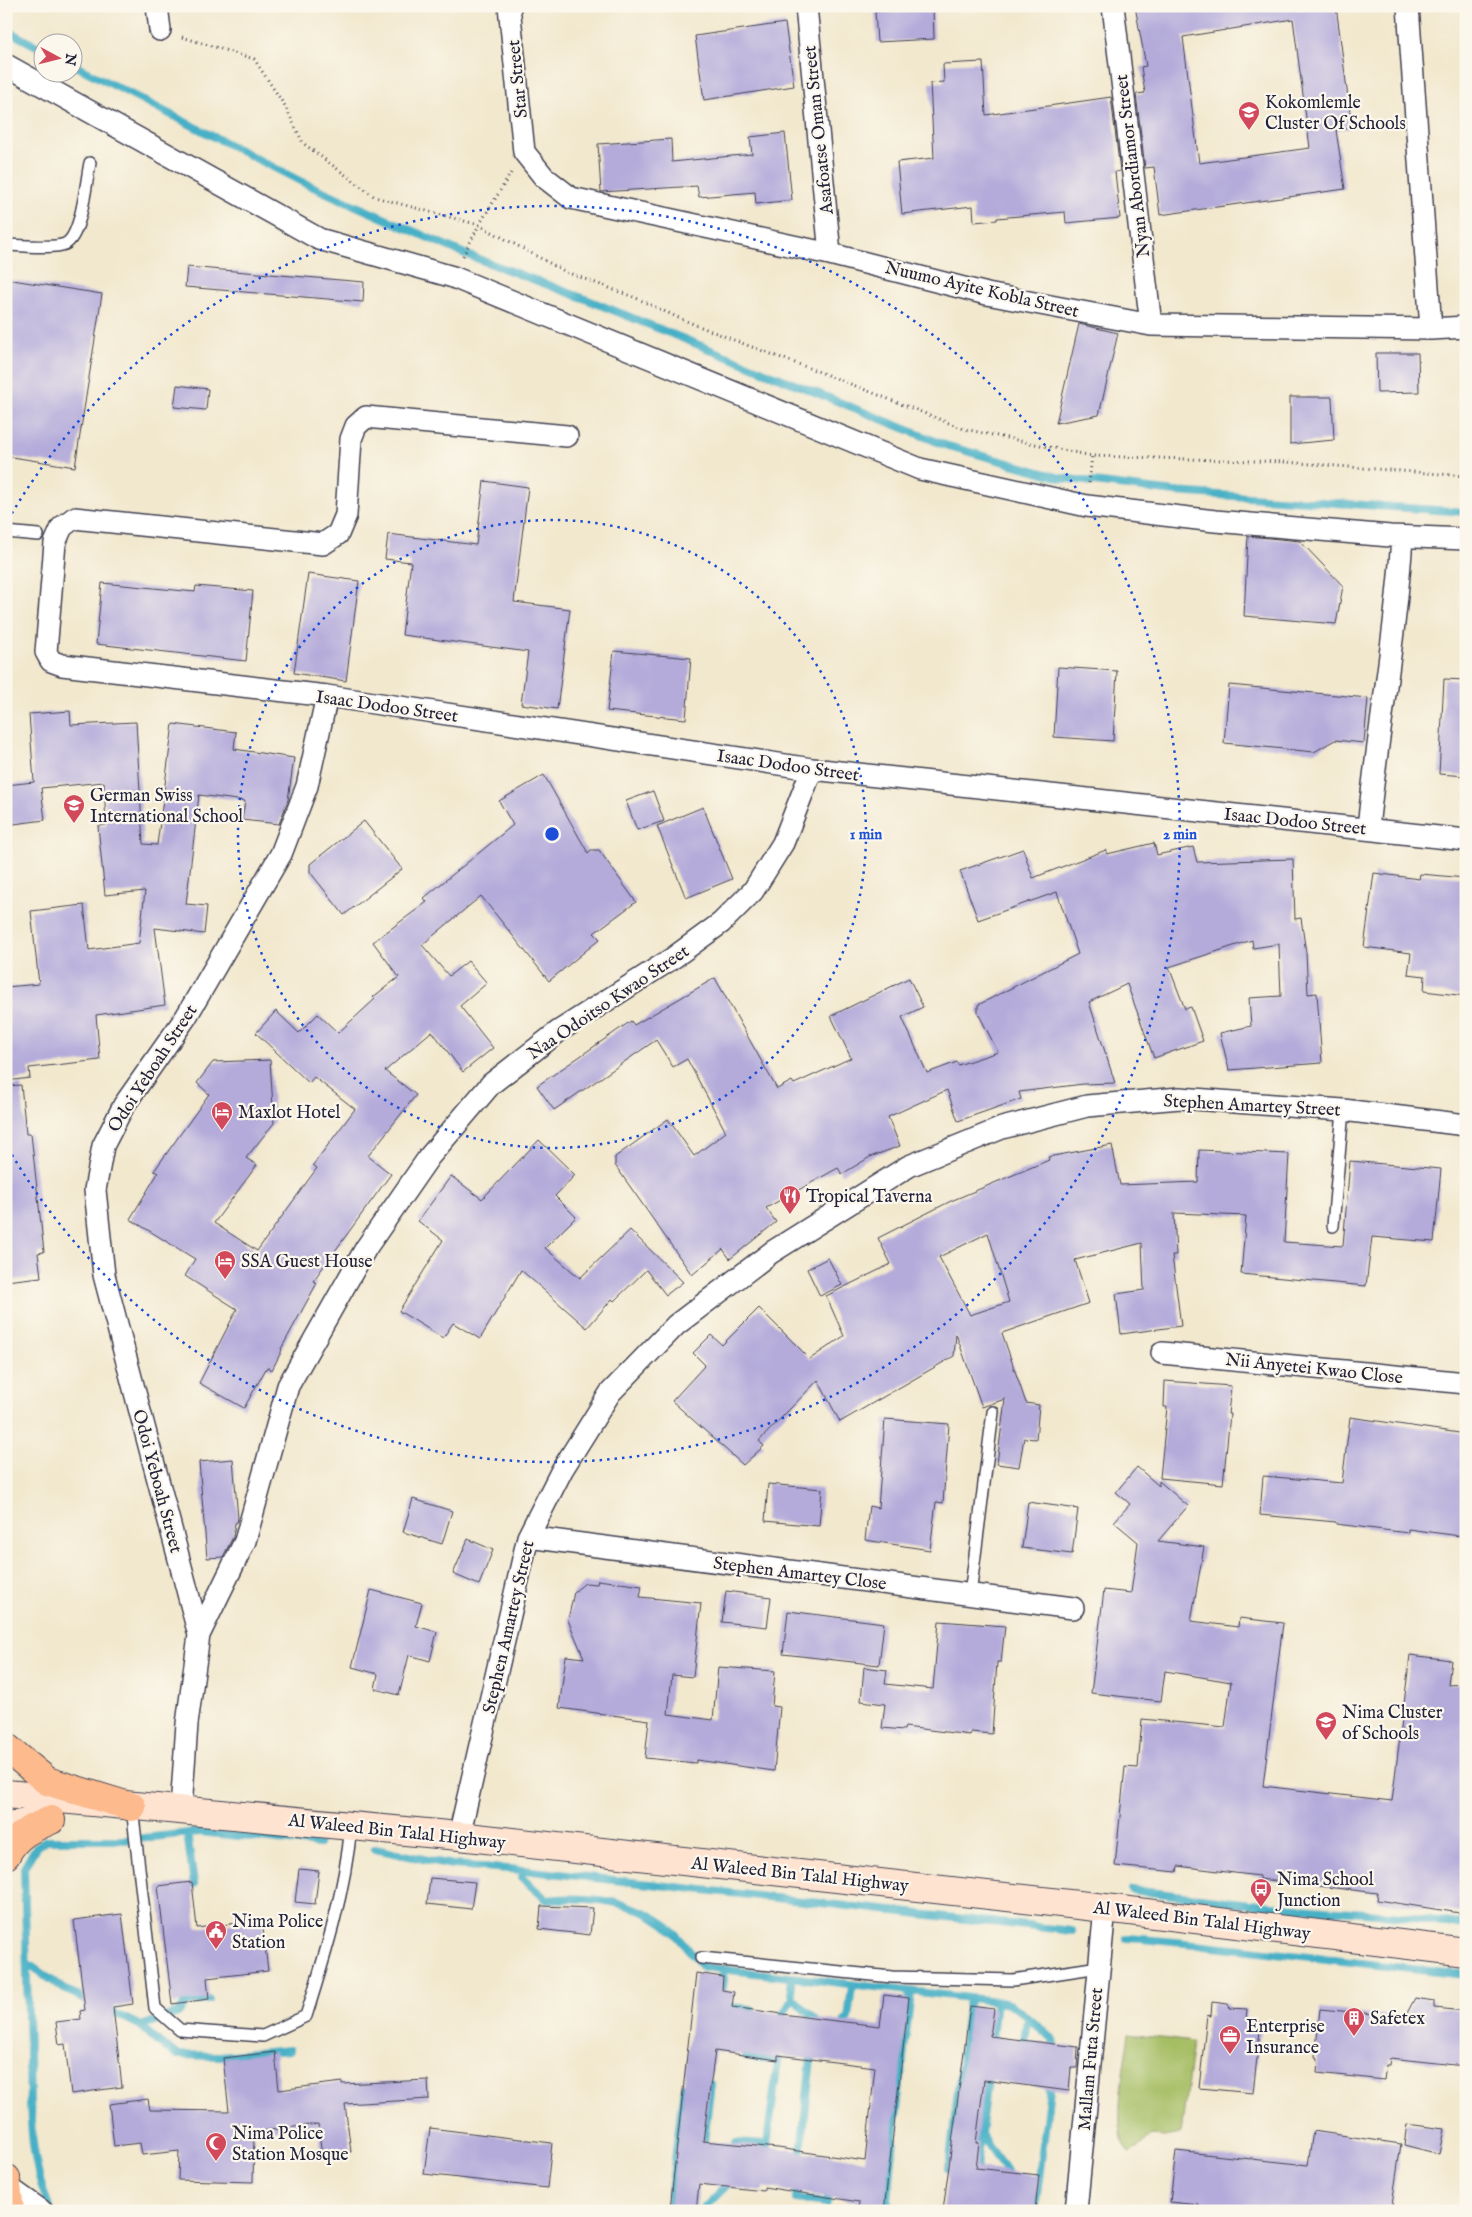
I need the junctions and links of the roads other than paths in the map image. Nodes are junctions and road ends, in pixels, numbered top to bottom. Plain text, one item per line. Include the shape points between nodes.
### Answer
1 (158, 6) edge
2 (509, 6) edge
3 (806, 6) edge
4 (1113, 6) edge
5 (1408, 6) edge
6 (160, 30) road end
7 (6, 64) edge
8 (524, 152) joint
9 (90, 163) dead end
10 (6, 245) edge
11 (830, 254) junction
12 (1151, 325) junction
13 (1466, 327) edge
14 (1431, 329) junction
15 (567, 436) dead end
16 (6, 532) edge
17 (38, 535) dead end
18 (1402, 536) junction
19 (1466, 539) edge
20 (327, 696) junction
21 (812, 770) junction
22 (1368, 828) junction
23 (1466, 840) edge
24 (1343, 1110) junction
25 (1466, 1126) edge
26 (1333, 1226) dead end
27 (1162, 1353) dead end
28 (1466, 1383) edge
29 (993, 1412) dead end
30 (528, 1537) junction
31 (970, 1595) junction
32 (1073, 1608) dead end
33 (199, 1635) junction
34 (6, 1747) edge
35 (6, 1794) edge
36 (132, 1807) junction
37 (180, 1809) junction
38 (51, 1820) junction
39 (6, 1826) edge
40 (351, 1826) junction
41 (459, 1836) junction
42 (6, 1855) edge
43 (1105, 1908) junction
44 (1466, 1952) edge
45 (700, 1958) dead end
46 (1099, 1967) junction
47 (8, 2192) edge
48 (42, 2211) edge
49 (1076, 2211) edge

1 - 6 street
2 - 8 street, Star Street
3 - 11 street, Asafoatse Oman Street
4 - 12 street, Nyan Abordiamor Street
5 - 14 street
7 - 18 street via 320,239 453,277 920,468 1087,506 1215,521
8 - 11 street, Nuumo Ayite Kobla Street via 544,176 571,198
9 - 10 lane via 77,230 71,239 56,245
11 - 12 street, Nuumo Ayite Kobla Street via 987,294
12 - 14 street, Nuumo Ayite Kobla Street
13 - 14 street, Nuumo Ayite Kobla Street
15 - 20 street, Isaac Dodoo Street via 366,417 356,426 350,439 346,515 338,534 323,544 74,518 62,527 55,543 46,652 51,661 62,665
16 - 17 lane
18 - 19 street
18 - 22 street
20 - 21 street, Isaac Dodoo Street
20 - 33 street, Odoi Yeboah Street via 307,786 281,854 186,1017 124,1105 103,1146 95,1190 104,1275
21 - 22 street, Isaac Dodoo Street
21 - 33 street, Naa Odoitso Kwao Street via 783,843 753,890 721,923 559,1031 491,1084 429,1156 366,1248 288,1386 245,1541
22 - 23 street, Isaac Dodoo Street
24 - 25 street, Stephen Amartey Street
24 - 26 lane
24 - 30 street, Stephen Amartey Street via 1180,1098 1087,1106 1002,1128 909,1166 772,1252 676,1325 610,1393 562,1470
27 - 28 street, Nii Anyetei Kwao Close
29 - 31 lane
30 - 31 street, Stephen Amartey Close
30 - 41 street, Stephen Amartey Street
31 - 32 street, Stephen Amartey Close
33 - 37 street, Naa Odoitso Kwao Street
34 - 36 main road via 47,1781
35 - 36 street, Al Waleed Bin Talal Highway
36 - 37 street, Al Waleed Bin Talal Highway
36 - 38 street, Al Waleed Bin Talal Highway
36 - 40 lane via 155,2008 180,2030 263,2036 306,2016 331,1936 348,1863
37 - 40 street, Al Waleed Bin Talal Highway
38 - 39 street, Al Waleed Bin Talal Highway
38 - 42 main road via 29,1829
40 - 41 street, Al Waleed Bin Talal Highway
41 - 43 street, Al Waleed Bin Talal Highway
43 - 44 street, Al Waleed Bin Talal Highway
43 - 46 street, Mallam Futa Street
45 - 46 lane via 892,1977 1013,1980
46 - 49 street, Mallam Futa Street
47 - 48 street

